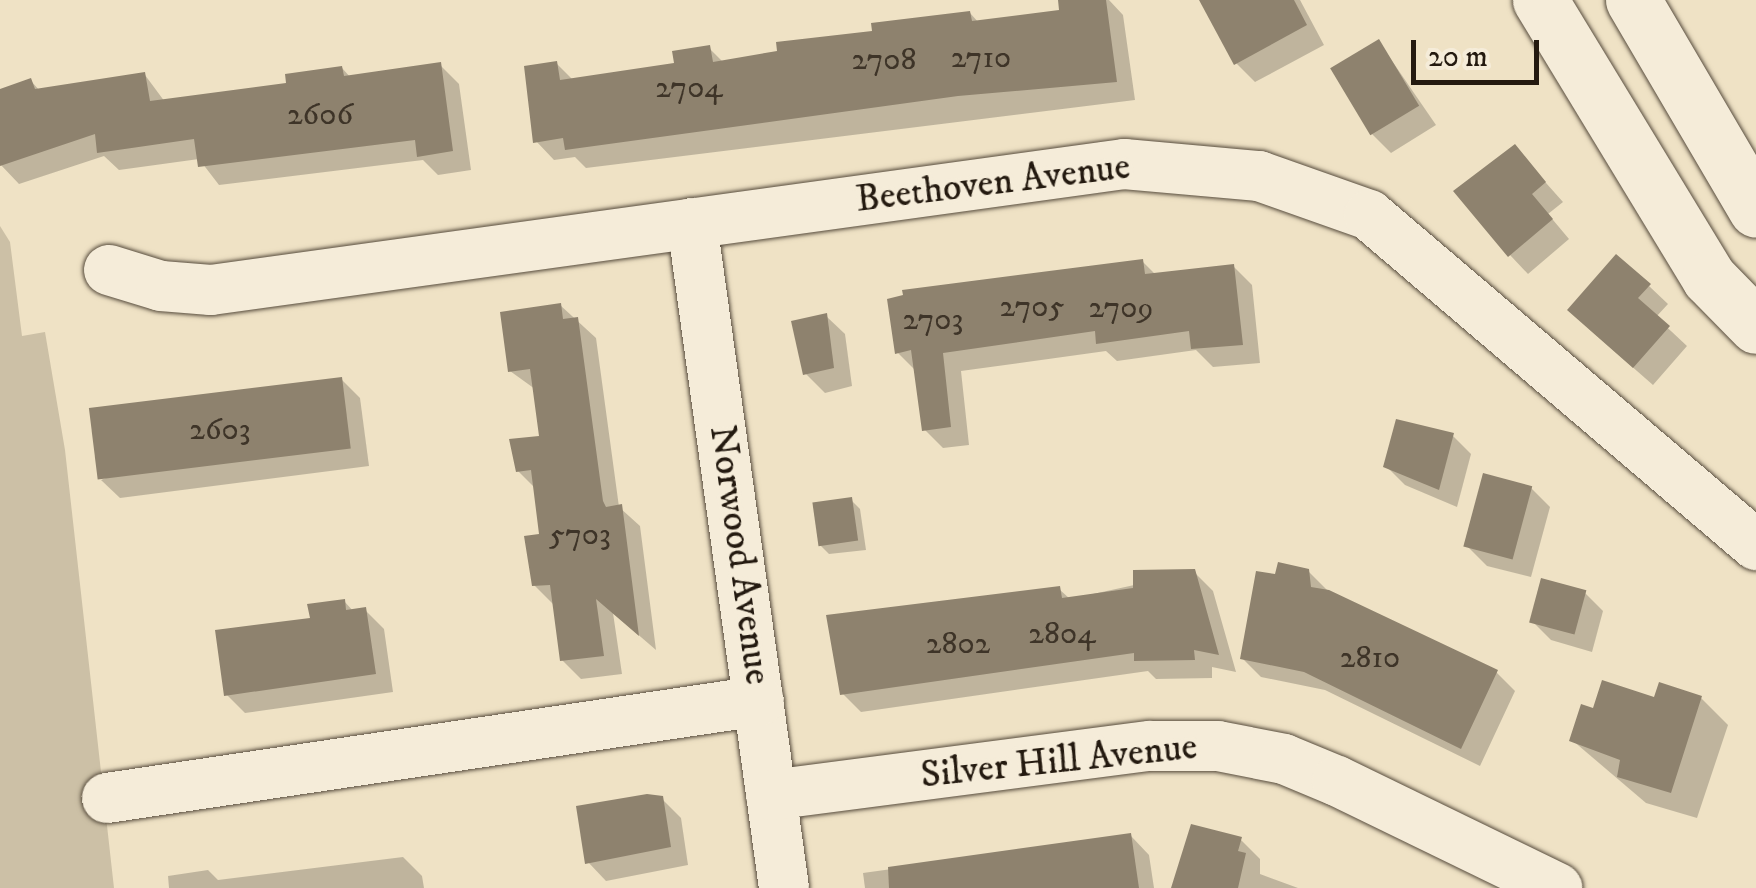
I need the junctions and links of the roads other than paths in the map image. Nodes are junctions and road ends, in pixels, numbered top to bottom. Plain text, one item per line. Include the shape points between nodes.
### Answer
1 (1540, 0) edge
2 (1633, 0) edge
3 (1756, 210) edge
4 (692, 223) junction
5 (109, 270) dead end
6 (1756, 326) edge
7 (1756, 545) edge
8 (759, 701) junction
9 (772, 795) junction
10 (107, 798) dead end
11 (784, 888) edge
12 (1557, 888) edge

1 - 6 main road via 1709,278
2 - 3 main road
4 - 5 street, Beethoven Avenue via 211,290 161,286
4 - 7 street, Beethoven Avenue via 1124,164 1196,166 1277,182 1368,215
4 - 8 street, Norwood Avenue
8 - 9 street, Norwood Avenue
8 - 10 street
9 - 11 street, Norwood Avenue
9 - 12 street, Silver Hill Avenue via 1150,746 1218,746 1284,759 1337,780

